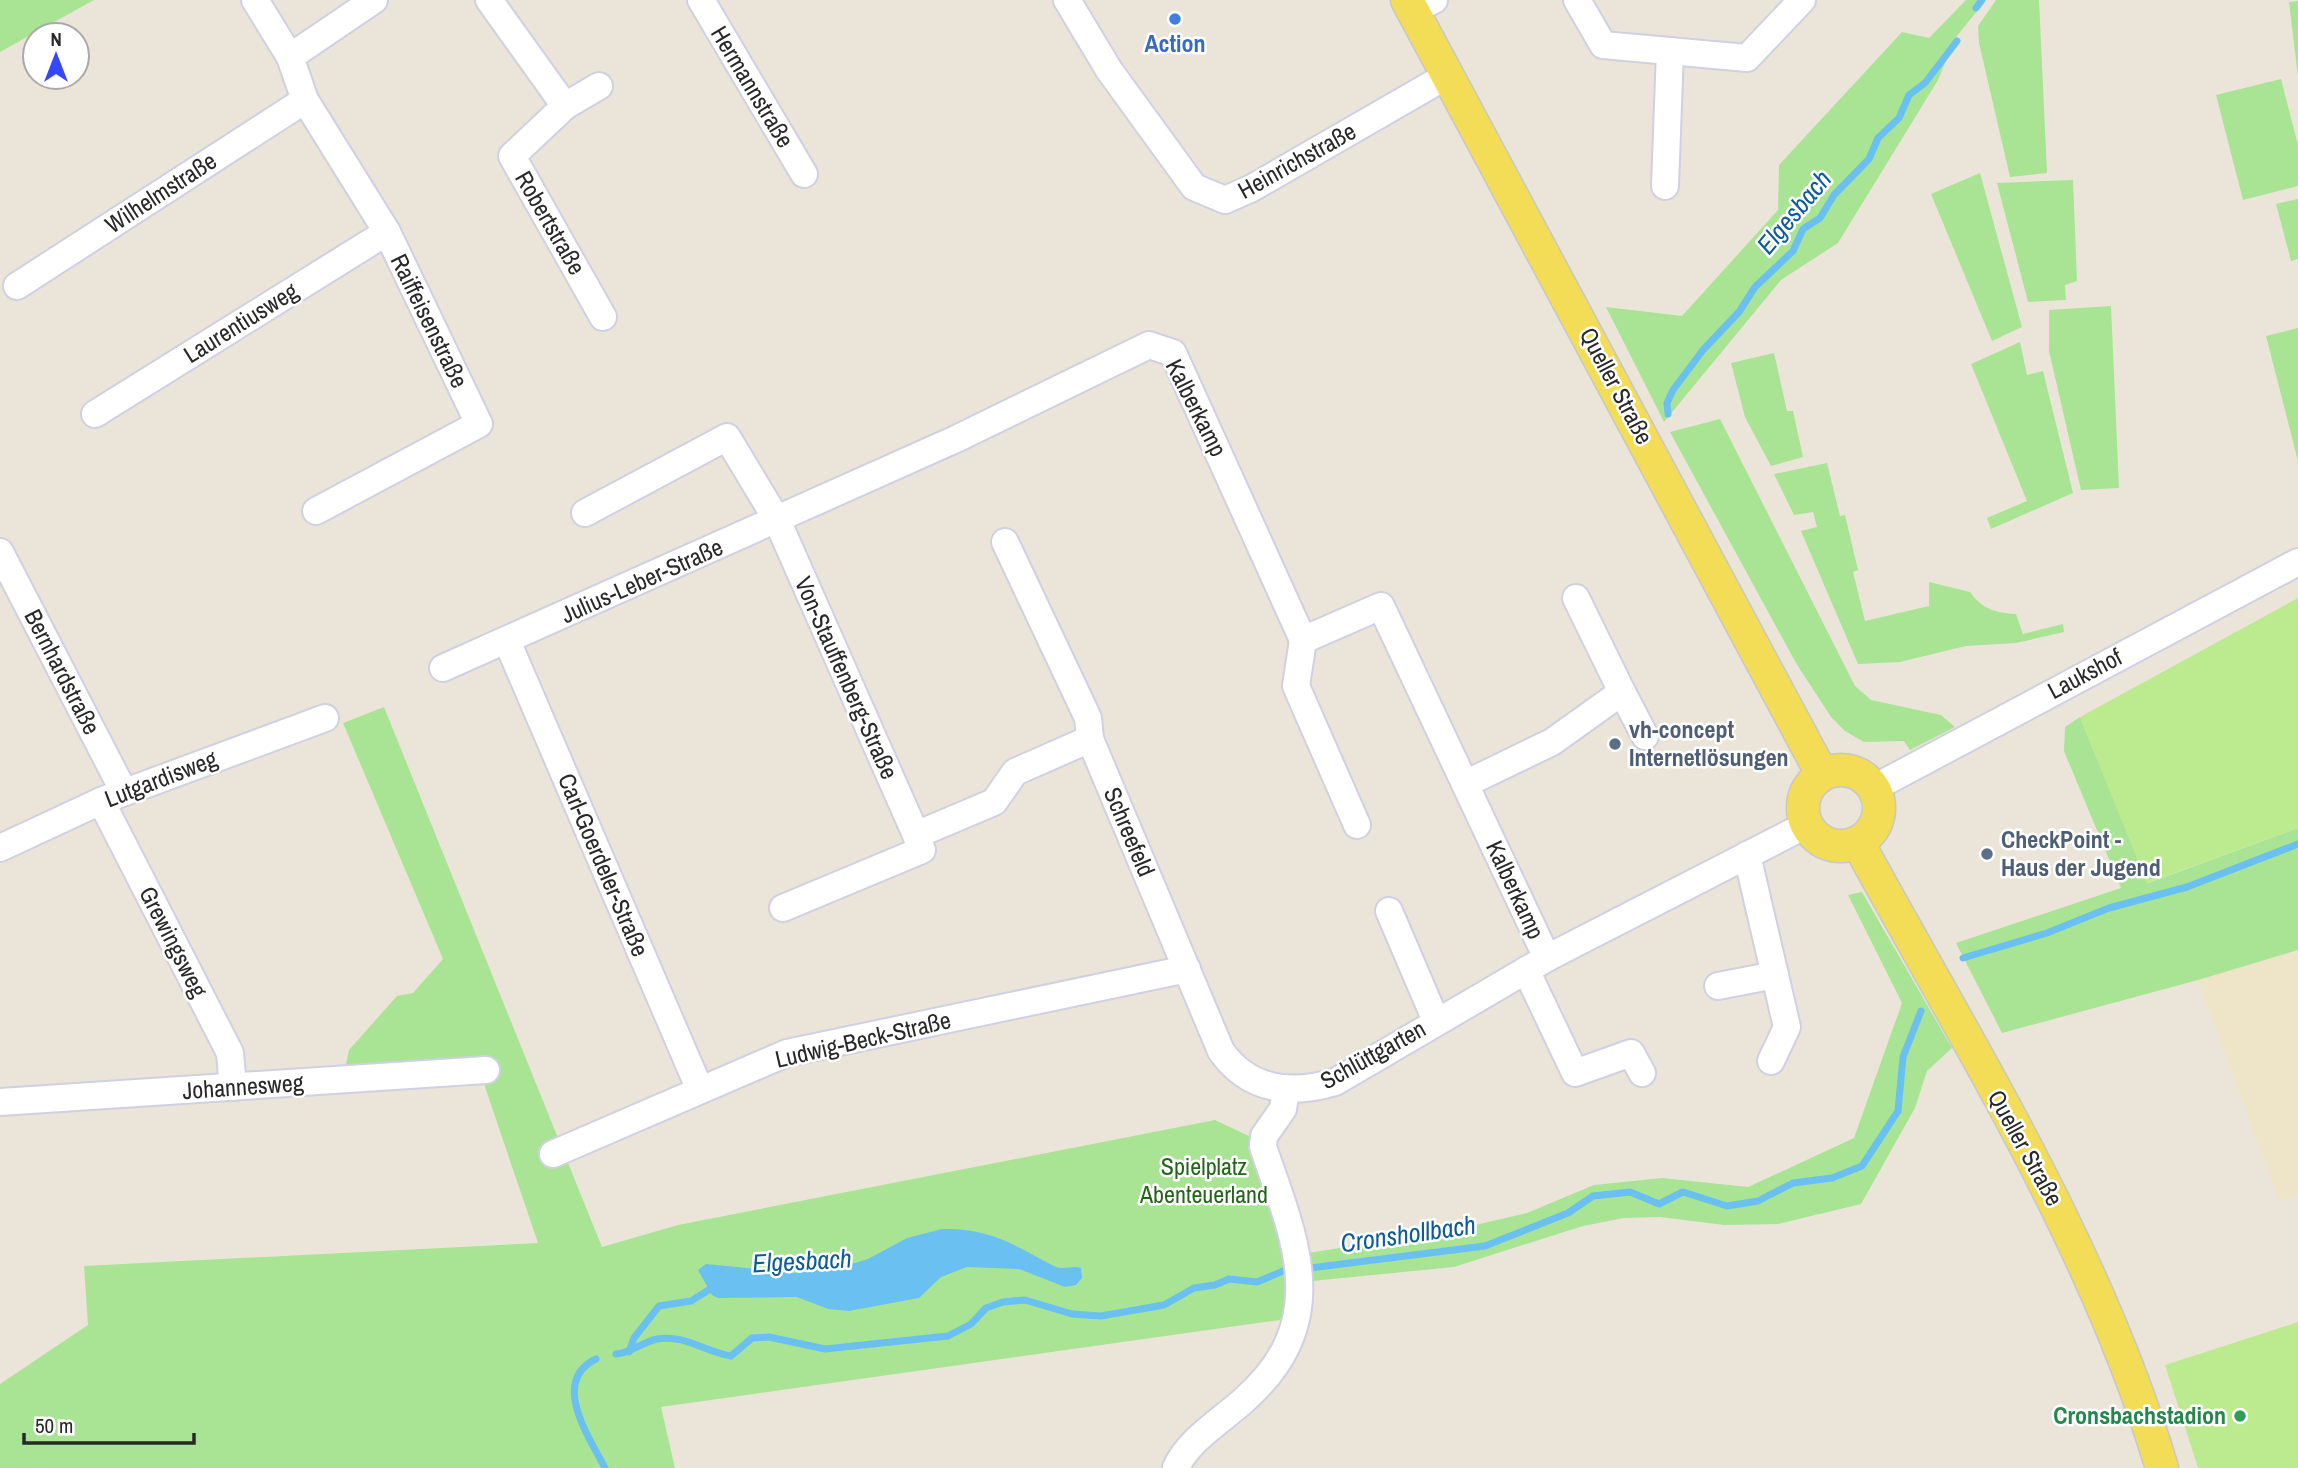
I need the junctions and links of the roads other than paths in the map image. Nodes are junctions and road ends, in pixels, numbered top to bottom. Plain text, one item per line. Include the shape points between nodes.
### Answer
1 (255, 0) edge
2 (374, 0) edge
3 (489, 0) edge
4 (701, 0) edge
5 (1067, 0) edge
6 (1577, 0) edge
7 (1802, 0) edge
8 (1418, 4) edge
9 (1670, 51) junction
10 (290, 57) junction
11 (1448, 75) junction
12 (599, 86) dead end
13 (305, 100) junction
14 (565, 106) junction
15 (804, 174) dead end
16 (1665, 186) dead end
17 (387, 232) junction
18 (17, 286) dead end
19 (603, 317) dead end
20 (95, 414) dead end
21 (956, 439) joint
22 (316, 511) dead end
23 (585, 513) dead end
24 (776, 520) junction
25 (1004, 542) dead end
26 (0, 552) edge
27 (2298, 562) edge
28 (1576, 598) dead end
29 (1303, 640) junction
30 (507, 641) junction
31 (443, 668) dead end
32 (1622, 692) junction
33 (325, 718) dead end
34 (1645, 736) dead end
35 (1090, 739) junction
36 (1822, 774) junction
37 (1465, 784) junction
38 (1874, 788) junction
39 (113, 797) junction
40 (1357, 825) dead end
41 (1806, 825) junction
42 (916, 835) junction
43 (1858, 843) junction
44 (0, 848) edge
45 (1747, 855) junction
46 (783, 908) dead end
47 (1390, 911) dead end
48 (1536, 964) junction
49 (1187, 969) junction
50 (1775, 975) junction
51 (1718, 986) dead end
52 (1436, 1021) junction
53 (1771, 1061) dead end
54 (486, 1070) dead end
55 (1642, 1073) dead end
56 (233, 1087) junction
57 (700, 1090) junction
58 (1286, 1090) junction
59 (0, 1102) edge
60 (553, 1154) dead end
61 (1176, 1468) edge
62 (2162, 1468) edge

1 - 10 street, Raiffeisenstraße
2 - 10 street
3 - 14 street
4 - 15 street, Hermannstraße
5 - 11 street, Heinrichstraße via 1108,70 1194,187 1224,200
6 - 9 street via 1603,45
7 - 9 street via 1746,58
8 - 11 main road, Queller Straße
9 - 16 street
10 - 13 street, Raiffeisenstraße
11 - 36 main road, Queller Straße
12 - 14 street, Robertstraße
13 - 17 street, Raiffeisenstraße
13 - 18 street, Wilhelmstraße
14 - 19 street, Robertstraße via 512,156
17 - 20 street, Laurentiusweg
17 - 22 street, Raiffeisenstraße via 479,424
21 - 24 street, Julius-Leber-Straße
21 - 29 street, Kalberkamp via 1149,345 1173,353
23 - 24 street via 727,437
24 - 30 street, Julius-Leber-Straße
24 - 42 street, Von-Stauffenberg-Straße
25 - 35 street, Schreefeld via 1088,718
26 - 39 street, Bernhardstraße
27 - 38 street, Laukshof
28 - 32 street
29 - 37 street, Kalberkamp via 1381,606
29 - 40 street via 1296,686
30 - 31 street, Julius-Leber-Straße
30 - 57 street, Carl-Goerdeler-Straße
32 - 34 street
32 - 37 street via 1552,742
33 - 39 street, Lutgardisweg
35 - 42 street via 1015,772 994,802
35 - 49 street, Schreefeld
36 - 38 main road via 1851,771
36 - 41 main road via 1804,796
37 - 48 street, Kalberkamp
38 - 43 main road via 1878,819
39 - 44 street, Lutgardisweg
39 - 56 street, Grewingsweg via 230,1053
41 - 43 main road via 1828,845
41 - 45 street, Schlüttgarten
42 - 46 street via 922,850
43 - 62 main road, Queller Straße via 2068,1228 2108,1314
45 - 48 street, Schlüttgarten
45 - 50 street
47 - 52 street, Schlüttgarten
48 - 52 street, Schlüttgarten
48 - 55 street via 1575,1073 1631,1052
49 - 57 street, Ludwig-Beck-Straße via 787,1053
49 - 58 street, Schreefeld via 1221,1051 1233,1068 1245,1078
50 - 51 street
50 - 53 street via 1787,1027
52 - 58 street, Schlüttgarten via 1335,1082
54 - 56 street, Johannesweg
56 - 59 street, Johannesweg
57 - 60 street, Ludwig-Beck-Straße
58 - 61 street, Schlüttgarten via 1283,1109 1264,1136 1263,1147 1299,1257 1300,1301 1295,1325 1268,1375 1187,1451

